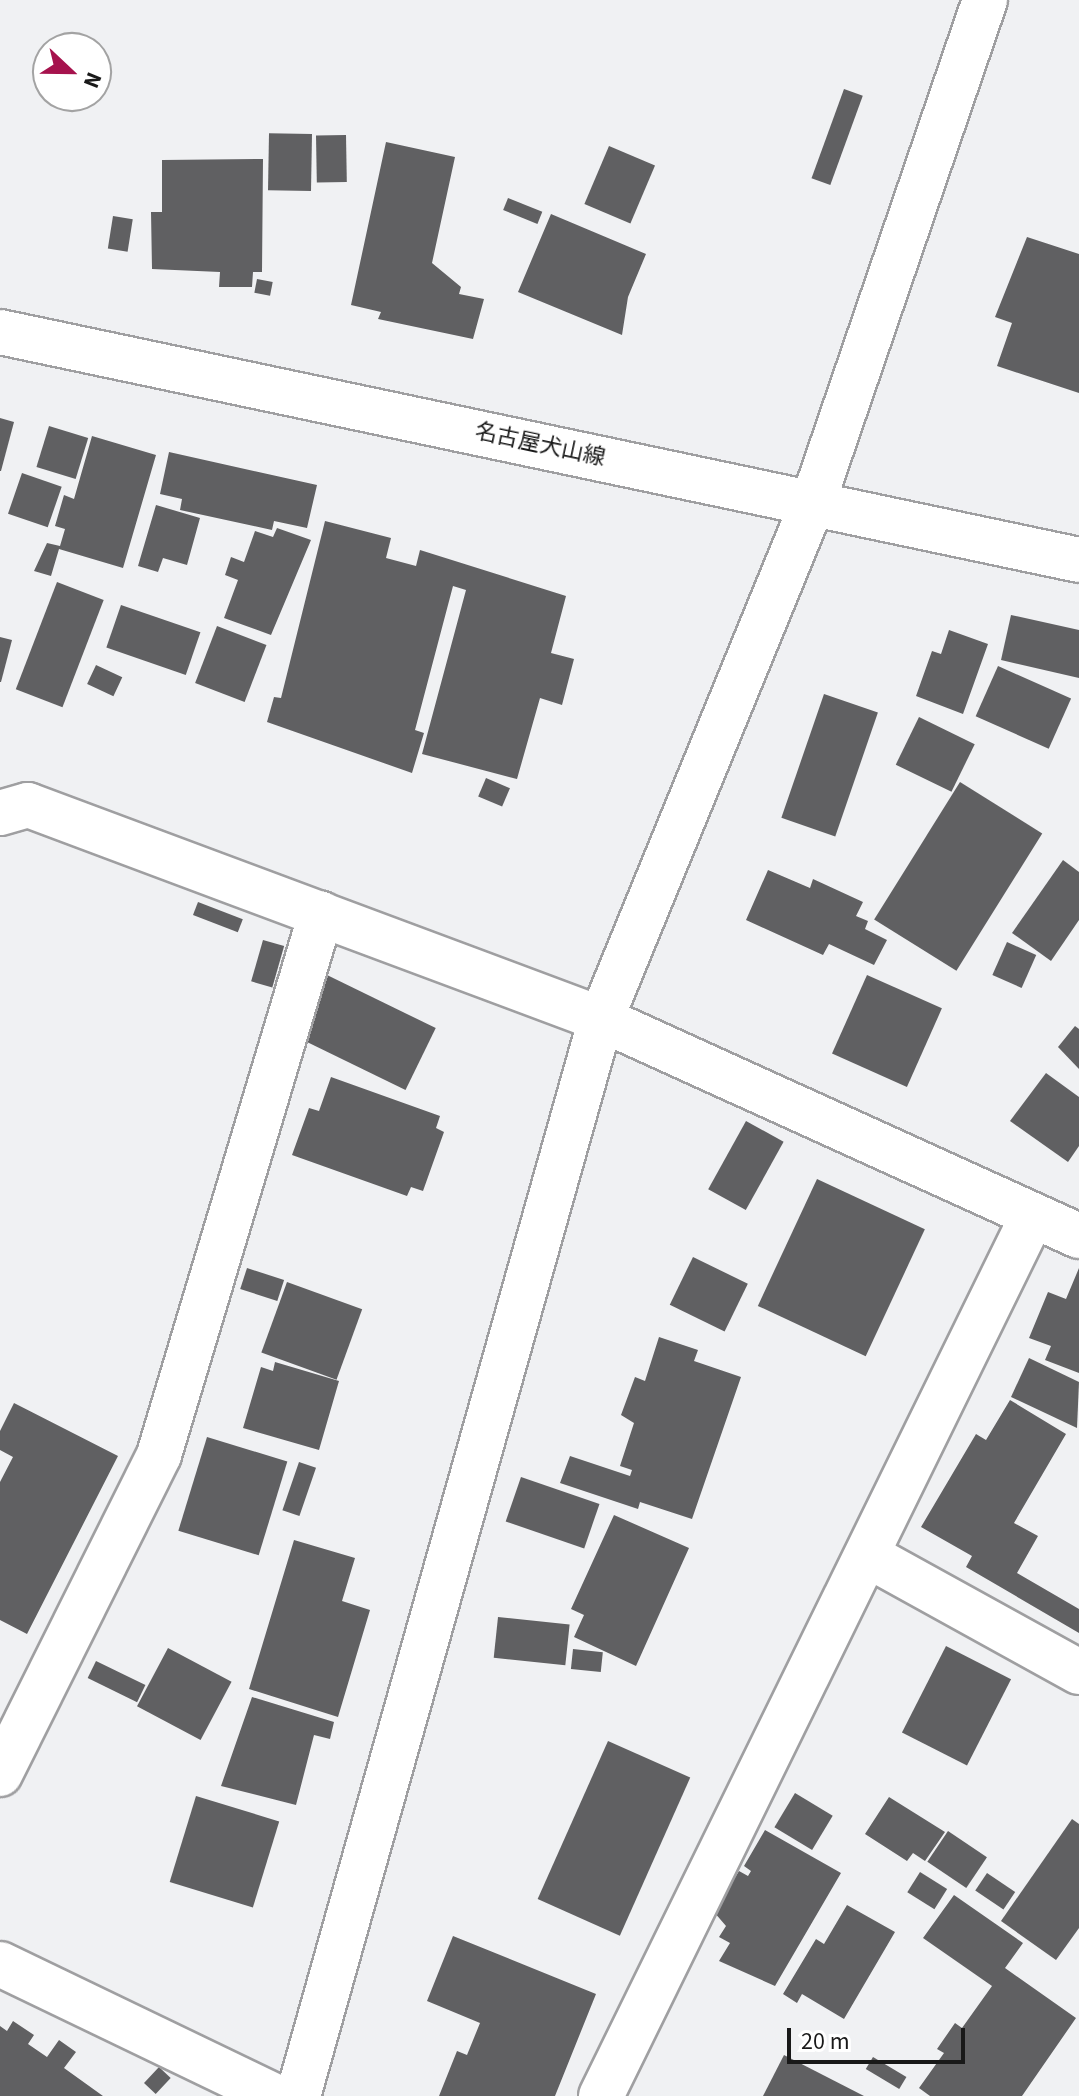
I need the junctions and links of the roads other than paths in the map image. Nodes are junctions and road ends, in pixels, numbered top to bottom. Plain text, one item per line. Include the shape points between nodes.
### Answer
1 (985, 0) edge
2 (0, 332) edge
3 (813, 502) junction
4 (1079, 560) edge
5 (0, 813) edge
6 (321, 914) junction
7 (601, 1019) junction
8 (1033, 1215) junction
9 (1079, 1236) edge
10 (867, 1555) junction
11 (1079, 1672) edge
12 (0, 1774) edge
13 (0, 1964) edge
14 (274, 2096) edge
15 (298, 2096) edge
16 (601, 2096) edge

1 - 3 street
2 - 3 street, 名古屋犬山線
3 - 4 street, 名古屋犬山線
3 - 7 street
5 - 6 street via 28,805
6 - 7 street
6 - 12 street via 159,1455
7 - 8 street
7 - 15 street
8 - 9 street
8 - 10 street
10 - 11 street
10 - 16 street
13 - 14 street

